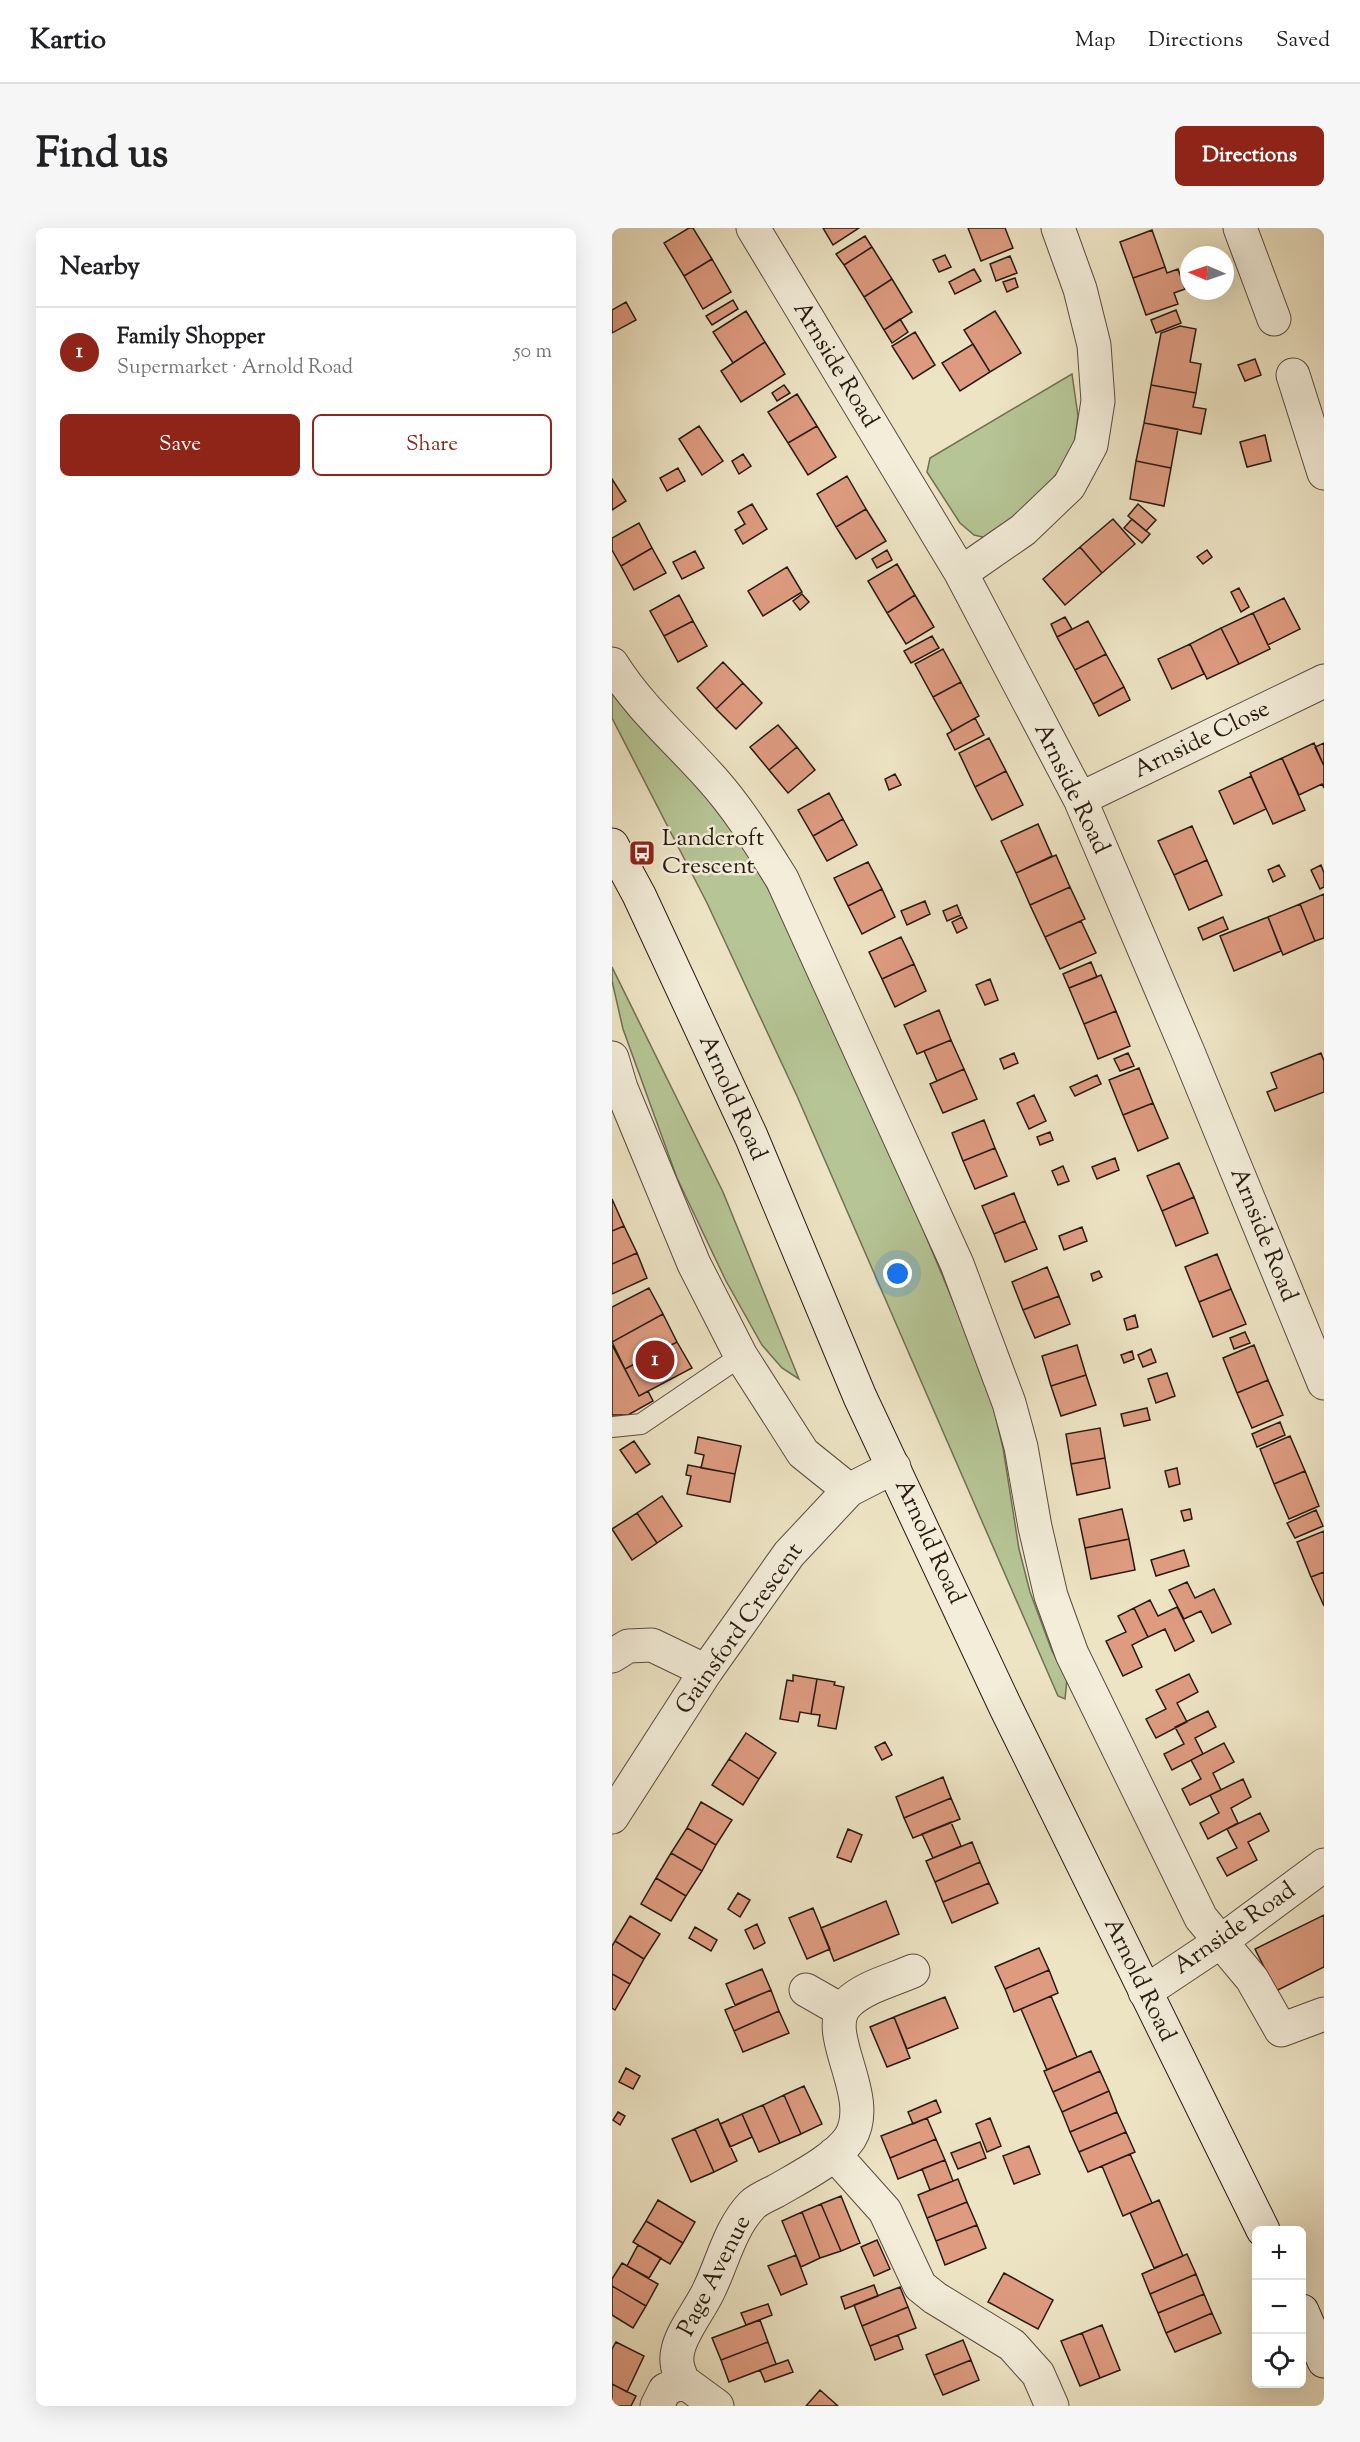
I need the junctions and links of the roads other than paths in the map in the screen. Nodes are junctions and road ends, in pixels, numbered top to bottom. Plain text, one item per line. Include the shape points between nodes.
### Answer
1 (753, 228) edge
2 (1058, 228) edge
3 (1240, 228) edge
4 (1274, 319) dead end
5 (1293, 375) dead end
6 (1321, 454) edge
7 (962, 573) junction
8 (612, 664) edge
9 (1324, 681) edge
10 (1080, 799) junction
11 (612, 845) edge
12 (613, 1065) edge
13 (741, 1356) junction
14 (1324, 1383) edge
15 (612, 1427) edge
16 (894, 1467) junction
17 (849, 1490) junction
18 (612, 1656) edge
19 (706, 1671) junction
20 (612, 1817) edge
21 (1324, 1865) edge
22 (1220, 1942) junction
23 (913, 1971) dead end
24 (806, 1990) dead end
25 (1145, 1992) junction
26 (841, 2010) junction
27 (1324, 2014) edge
28 (834, 2154) junction
29 (1261, 2226) edge
30 (1306, 2320) edge
31 (1324, 2361) edge
32 (683, 2381) junction
33 (657, 2406) edge
34 (717, 2406) edge
35 (1052, 2406) edge

1 - 7 street, Arnside Road
2 - 7 street via 1080,289 1094,345 1098,401 1091,445 1069,486 1023,530
3 - 4 street
5 - 6 street
7 - 10 street, Arnside Road
8 - 22 street via 641,705 746,821 782,879 957,1264 1009,1403 1051,1596 1072,1654 1201,1918
9 - 10 street, Arnside Close
10 - 14 street, Arnside Road
11 - 16 street, Arnold Road via 751,1136
12 - 13 street via 694,1264
13 - 15 lane via 640,1424
13 - 17 street via 803,1453
16 - 17 street, Gainsford Crescent
16 - 25 street, Arnold Road
17 - 19 street, Gainsford Crescent via 789,1554
18 - 19 street via 628,1646 652,1644
19 - 20 street, Gainsford Crescent
21 - 22 street, Arnside Road
22 - 25 street, Arnside Road
22 - 27 street via 1252,1979 1281,2030
23 - 26 street via 858,1995
24 - 26 street
25 - 29 street, Arnold Road
26 - 28 street, Page Avenue via 840,2036 857,2096 857,2116 849,2138
28 - 32 street, Page Avenue via 753,2203 735,2226 709,2290 678,2348 676,2365
28 - 35 street via 885,2211 920,2286 1012,2345 1038,2374
30 - 31 street
32 - 33 street via 665,2390
32 - 34 street

